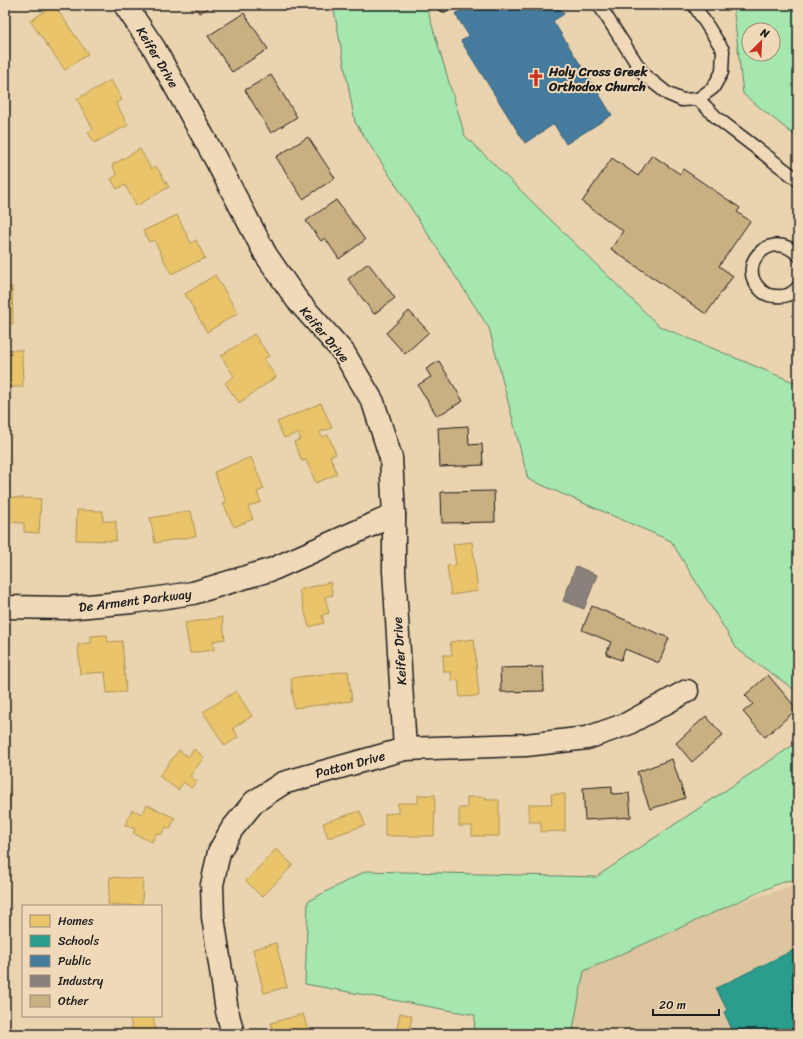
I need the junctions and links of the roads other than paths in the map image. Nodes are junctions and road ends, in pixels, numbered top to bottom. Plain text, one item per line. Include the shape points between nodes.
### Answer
1 (125, 5) edge
2 (599, 5) edge
3 (694, 5) edge
4 (698, 99) junction
5 (798, 180) edge
6 (797, 250) edge
7 (798, 287) edge
8 (394, 515) junction
9 (5, 607) edge
10 (687, 691) dead end
11 (405, 749) junction
12 (233, 1034) edge

1 - 8 street, Keifer Drive via 154,48 266,255 297,300 344,353 373,402 391,458
2 - 4 lane via 644,75 668,94 682,100
3 - 4 lane via 723,50 722,72 713,88
4 - 5 lane via 717,118
6 - 7 lane via 786,246 769,246 756,256 752,272 758,288 772,296 781,297
8 - 9 street, De Arment Parkway via 273,569 193,593 66,608
8 - 11 street, Keifer Drive via 394,572
10 - 11 street, Patton Drive via 627,724 587,738 526,746
11 - 12 street, Patton Drive via 283,782 254,802 232,829 219,852 212,885 213,917

